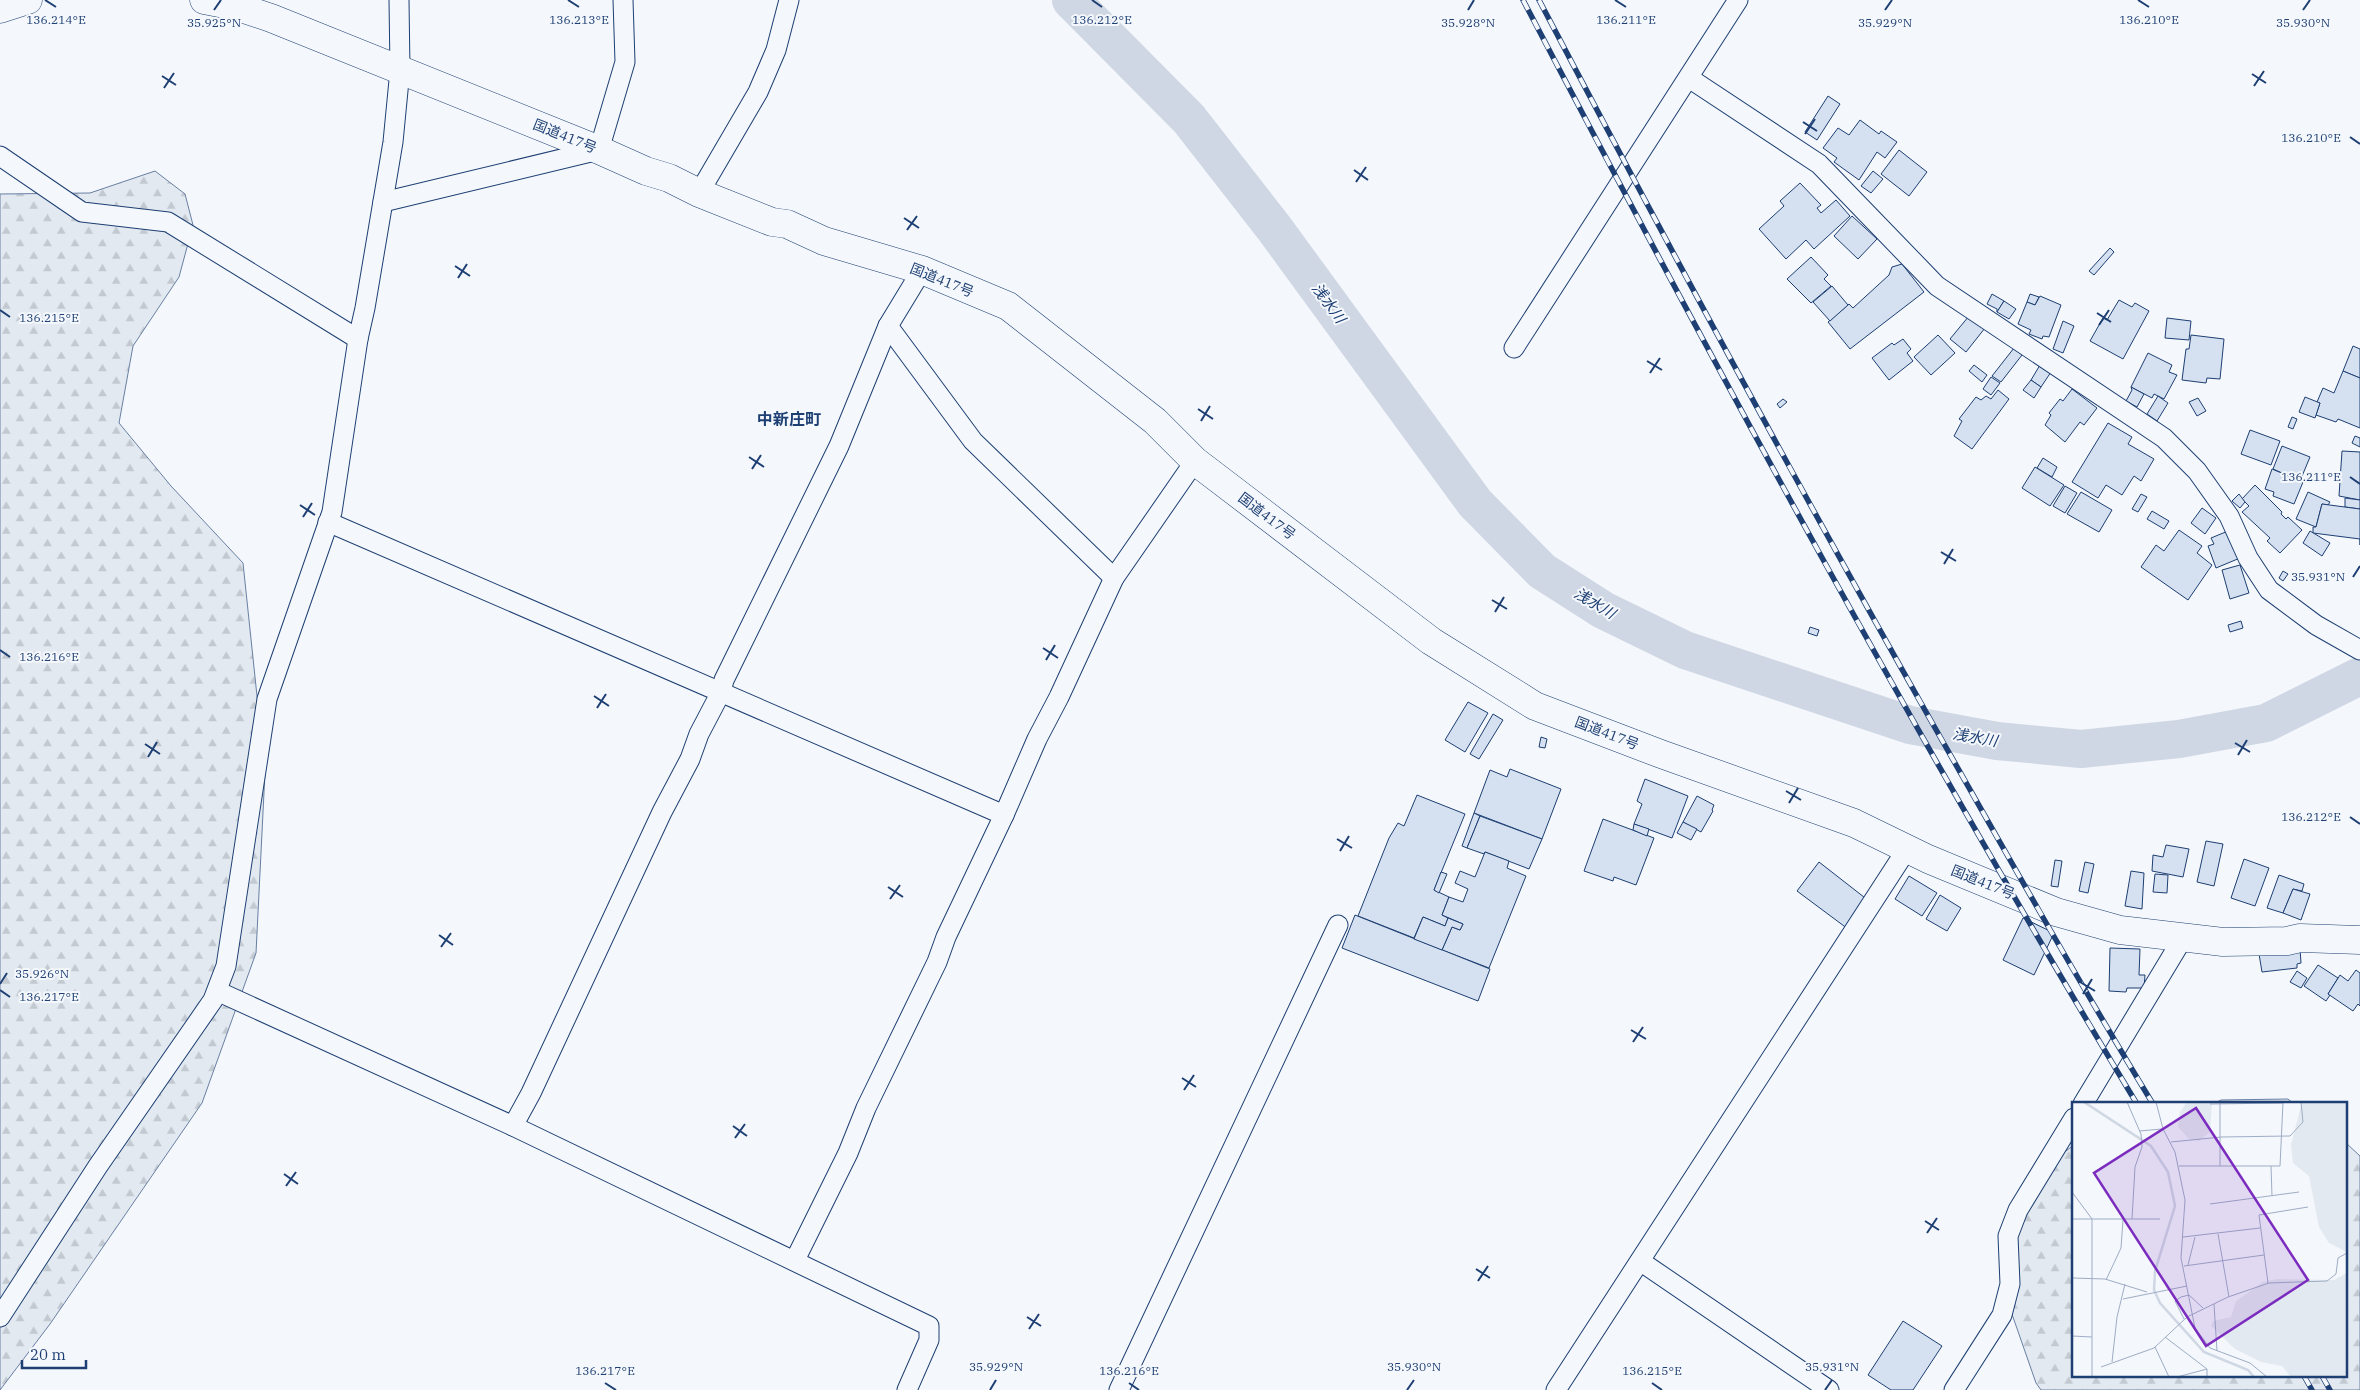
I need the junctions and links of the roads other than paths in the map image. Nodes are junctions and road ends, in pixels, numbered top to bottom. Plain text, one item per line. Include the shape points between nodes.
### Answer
1 (28, 0) edge
2 (204, 0) edge
3 (399, 0) edge
4 (623, 0) edge
5 (789, 0) edge
6 (1738, 0) edge
7 (0, 9) edge
8 (400, 70) junction
9 (1689, 78) junction
10 (599, 150) junction
11 (0, 156) edge
12 (699, 193) junction
13 (383, 202) junction
14 (922, 270) junction
15 (888, 326) junction
16 (358, 339) junction
17 (1514, 348) dead end
18 (1194, 461) junction
19 (328, 522) junction
20 (1114, 578) junction
21 (2360, 650) edge
22 (721, 692) junction
23 (1004, 815) junction
24 (1907, 849) junction
25 (1338, 925) dead end
26 (2183, 938) junction
27 (2360, 940) edge
28 (217, 991) junction
29 (2084, 1102) edge
30 (2072, 1121) edge
31 (513, 1126) junction
32 (795, 1260) junction
33 (1640, 1260) junction
34 (0, 1317) edge
35 (907, 1390) edge
36 (1119, 1390) edge
37 (1556, 1390) edge
38 (1829, 1390) edge
39 (1954, 1390) edge

1 - 7 highway
2 - 8 highway, 国道417号 via 271,18
3 - 8 street
4 - 10 street via 625,62
5 - 12 street via 776,50 758,92
6 - 9 street
8 - 10 highway, 国道417号
8 - 13 street
9 - 17 street
9 - 21 street via 1819,164 1938,286 2164,438 2197,471 2229,516 2248,558 2268,590 2316,625
10 - 12 highway, 国道417号
10 - 13 street
11 - 16 street via 82,212 168,222
12 - 14 highway, 国道417号 via 772,222 787,224 824,241
13 - 16 street
14 - 15 street
14 - 18 highway, 国道417号 via 1008,306 1155,421
15 - 20 street via 972,442
15 - 22 street via 839,446
16 - 19 street
18 - 20 street
18 - 24 highway, 国道417号 via 1431,641 1535,706 1854,823
19 - 22 street
19 - 28 street via 268,699 226,966
20 - 23 street via 1059,698 1036,739
22 - 23 street
22 - 31 street
23 - 32 street
24 - 26 highway, 国道417号 via 2056,912 2120,930
24 - 33 street
25 - 36 street
26 - 27 highway, 国道417号 via 2223,942 2300,938
26 - 29 street
28 - 31 street
28 - 34 street
30 - 39 street via 2018,1210 2008,1236 2010,1284 2002,1315
31 - 32 street
32 - 35 street via 929,1326 929,1340
33 - 37 street
33 - 38 street

